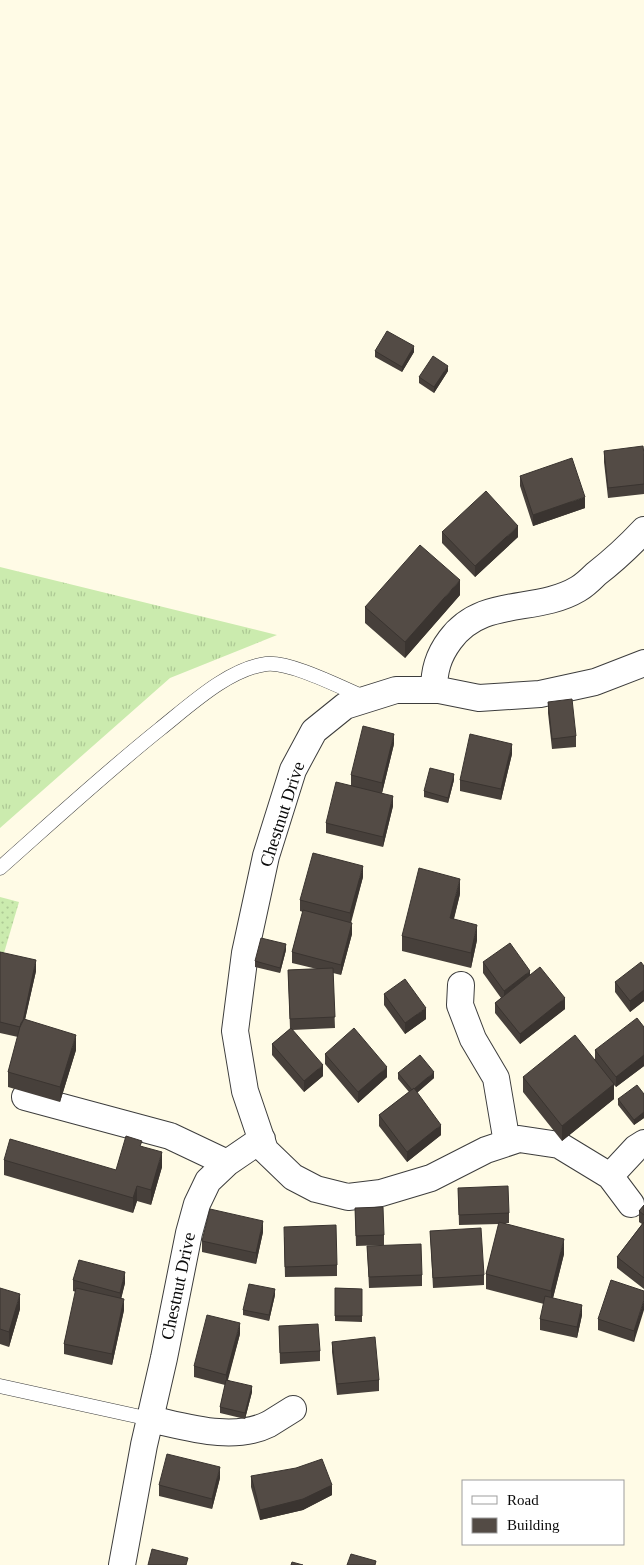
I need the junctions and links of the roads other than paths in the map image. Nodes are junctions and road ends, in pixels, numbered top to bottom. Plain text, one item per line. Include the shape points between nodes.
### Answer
1 (644, 530) edge
2 (644, 663) edge
3 (434, 690) junction
4 (369, 699) junction
5 (0, 868) edge
6 (461, 985) dead end
7 (25, 1097) dead end
8 (262, 1139) junction
9 (507, 1142) junction
10 (644, 1143) edge
11 (227, 1163) junction
12 (610, 1176) junction
13 (631, 1204) dead end
14 (0, 1386) edge
15 (293, 1409) dead end
16 (150, 1419) junction
17 (122, 1565) edge

1 - 3 street via 622,554 578,589 546,601 477,616 457,630 441,652 434,675
2 - 3 street, Chestnut Drive via 595,682 540,694 479,698
3 - 4 street, Chestnut Drive via 396,690
4 - 5 lane via 287,667 266,664 243,671 205,693 145,741
4 - 8 street, Chestnut Drive via 345,706 314,731 292,770 266,856 245,953 235,1031 245,1091
6 - 9 street via 460,1005 466,1022 496,1078
7 - 11 street via 170,1136
8 - 9 street via 265,1150 293,1177 316,1189 348,1197 382,1193 431,1178
8 - 11 street, Chestnut Drive
9 - 12 street via 519,1139 559,1145
10 - 12 street
11 - 16 street, Chestnut Drive via 208,1180 188,1233
12 - 13 street
14 - 16 lane
15 - 16 street via 268,1424 242,1431 207,1432
16 - 17 street, Chestnut Drive

